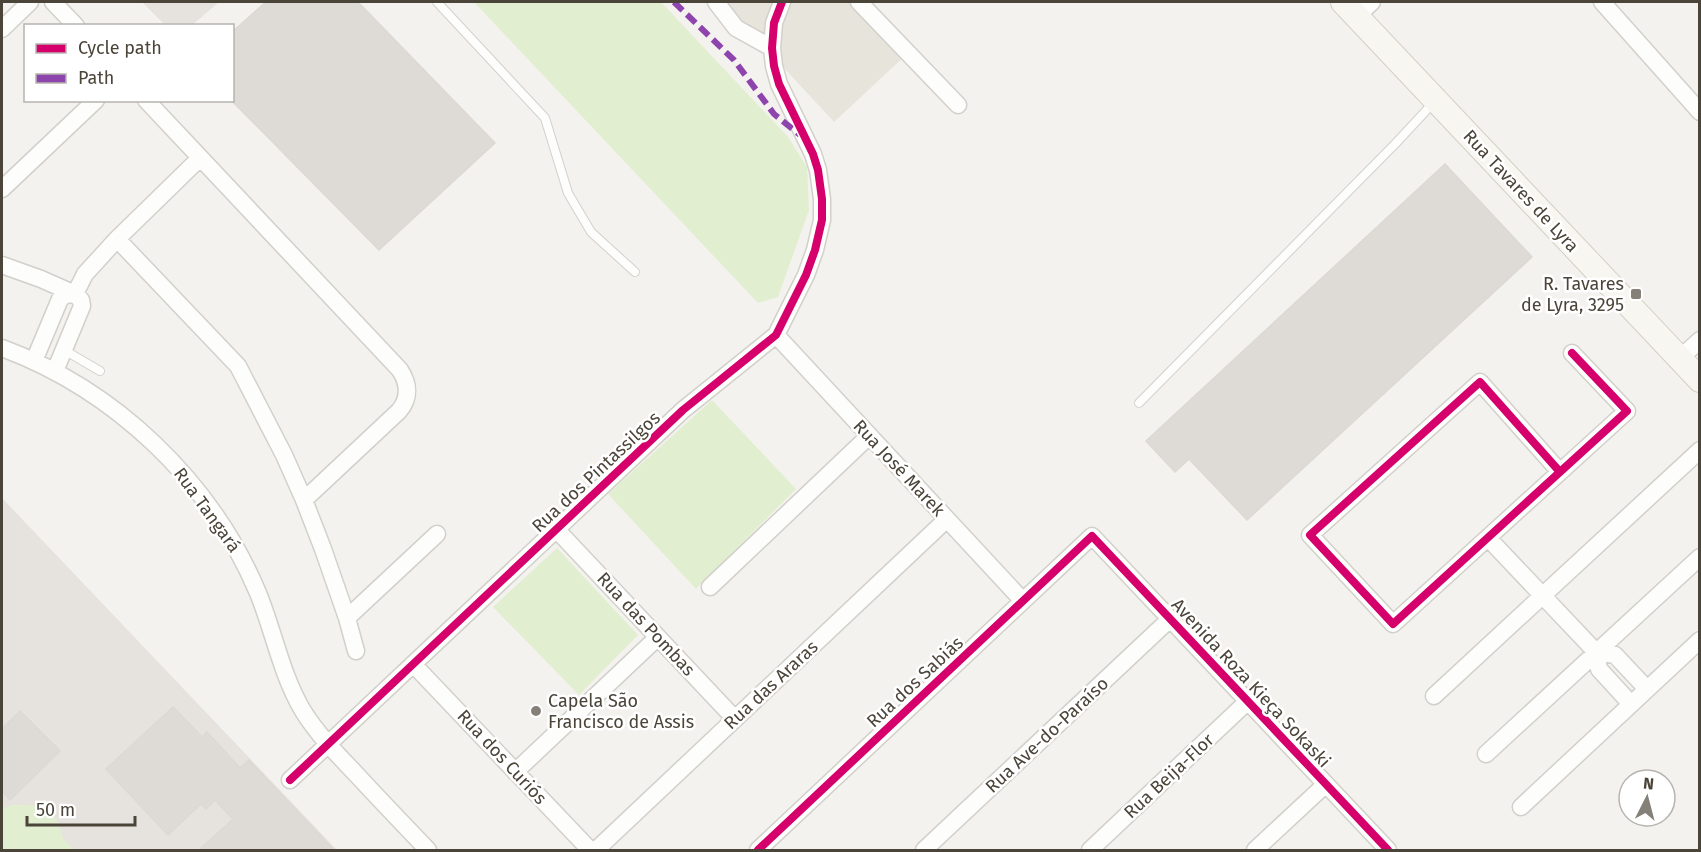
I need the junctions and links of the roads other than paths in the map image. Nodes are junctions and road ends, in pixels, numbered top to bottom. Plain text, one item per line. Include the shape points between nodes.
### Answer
1 (30, 2) edge
2 (53, 2) edge
3 (437, 2) edge
4 (716, 2) edge
5 (782, 2) edge
6 (859, 2) edge
7 (1602, 2) edge
8 (1357, 6) edge
9 (74, 24) edge
10 (2, 29) edge
11 (772, 48) junction
12 (1436, 100) junction
13 (94, 102) edge
14 (148, 102) edge
15 (958, 105) dead end
16 (1700, 112) edge
17 (200, 158) junction
18 (2, 189) edge
19 (117, 240) junction
20 (2, 265) edge
21 (635, 272) dead end
22 (75, 294) junction
23 (776, 335) junction
24 (43, 340) junction
25 (1700, 340) edge
26 (2, 348) edge
27 (64, 350) junction
28 (1572, 353) dead end
29 (1679, 358) junction
30 (34, 361) junction
31 (55, 371) junction
32 (100, 371) dead end
33 (1700, 380) edge
34 (1139, 403) dead end
35 (869, 436) junction
36 (1700, 450) edge
37 (1560, 472) junction
38 (304, 500) junction
39 (946, 519) junction
40 (556, 529) junction
41 (437, 534) dead end
42 (1092, 536) joint
43 (1488, 538) junction
44 (1700, 557) edge
45 (710, 587) dead end
46 (1542, 596) junction
47 (1023, 601) junction
48 (347, 618) junction
49 (1170, 619) junction
50 (658, 637) junction
51 (1700, 640) edge
52 (356, 651) dead end
53 (1596, 652) junction
54 (413, 664) junction
55 (1647, 689) junction
56 (1434, 696) dead end
57 (1248, 701) junction
58 (1631, 704) junction
59 (735, 719) junction
60 (328, 744) junction
61 (1486, 754) dead end
62 (515, 772) junction
63 (290, 780) dead end
64 (1326, 784) junction
65 (1521, 807) dead end
66 (428, 850) edge
67 (590, 850) edge
68 (596, 850) edge
69 (758, 850) edge
70 (924, 850) edge
71 (1090, 850) edge
72 (1255, 850) edge
73 (1388, 850) edge

1 - 10 street
2 - 9 street
3 - 21 lane via 546,118 568,193 591,232
4 - 11 street via 736,28
5 - 11 street, Rua dos Pintassilgos via 774,23
6 - 15 street
7 - 16 street
8 - 12 main road, Rua Tavares de Lyra
11 - 23 street, Rua dos Pintassilgos via 779,84 813,154 822,199 815,250
12 - 29 main road, Rua Tavares de Lyra
12 - 34 lane
13 - 18 street
14 - 17 street
17 - 19 street
17 - 38 street via 400,370 407,382 407,395 399,411
19 - 22 street via 85,274
19 - 38 street via 238,366
20 - 22 street
22 - 24 street via 65,294 60,299
22 - 27 street via 82,306
23 - 35 street, Rua José Marek
23 - 40 street, Rua dos Pintassilgos via 683,410
24 - 27 street
24 - 30 street
25 - 29 street
26 - 30 street, Rua Tangará
27 - 31 street
27 - 32 lane
28 - 37 street via 1627,411
29 - 33 main road, Rua Tavares de Lyra
30 - 31 street, Rua Tangará
31 - 60 street, Rua Tangará via 136,427 173,463 212,511 257,591 296,698
35 - 39 street, Rua José Marek
35 - 45 street
36 - 46 street
37 - 43 street
37 - 43 street via 1480,382 1310,535 1393,624
38 - 48 street
39 - 47 street, Rua José Marek
39 - 59 street, Rua das Araras
40 - 50 street, Rua das Pombas
40 - 54 street, Rua dos Pintassilgos
41 - 48 street
42 - 47 street, Rua dos Sabiás
42 - 49 street, Avenida Roza Kieça Sokaski
43 - 46 street
44 - 53 street
46 - 53 street
46 - 56 street
47 - 69 street, Rua dos Sabiás
48 - 52 street
49 - 57 street, Avenida Roza Kieça Sokaski
49 - 70 street, Rua Ave-do-Paraíso
50 - 59 street, Rua das Pombas
50 - 62 street
51 - 55 street
53 - 55 street via 1615,655
53 - 58 street via 1599,669
53 - 61 street
54 - 60 street, Rua dos Pintassilgos
54 - 62 street, Rua dos Curiós
55 - 58 street
57 - 64 street, Avenida Roza Kieça Sokaski
57 - 71 street, Rua Beija-Flor
58 - 65 street
59 - 68 street, Rua das Araras
60 - 63 street, Rua dos Pintassilgos
60 - 66 street, Rua Tangará
62 - 67 street, Rua dos Curiós
64 - 72 street
64 - 73 street, Avenida Roza Kieça Sokaski

